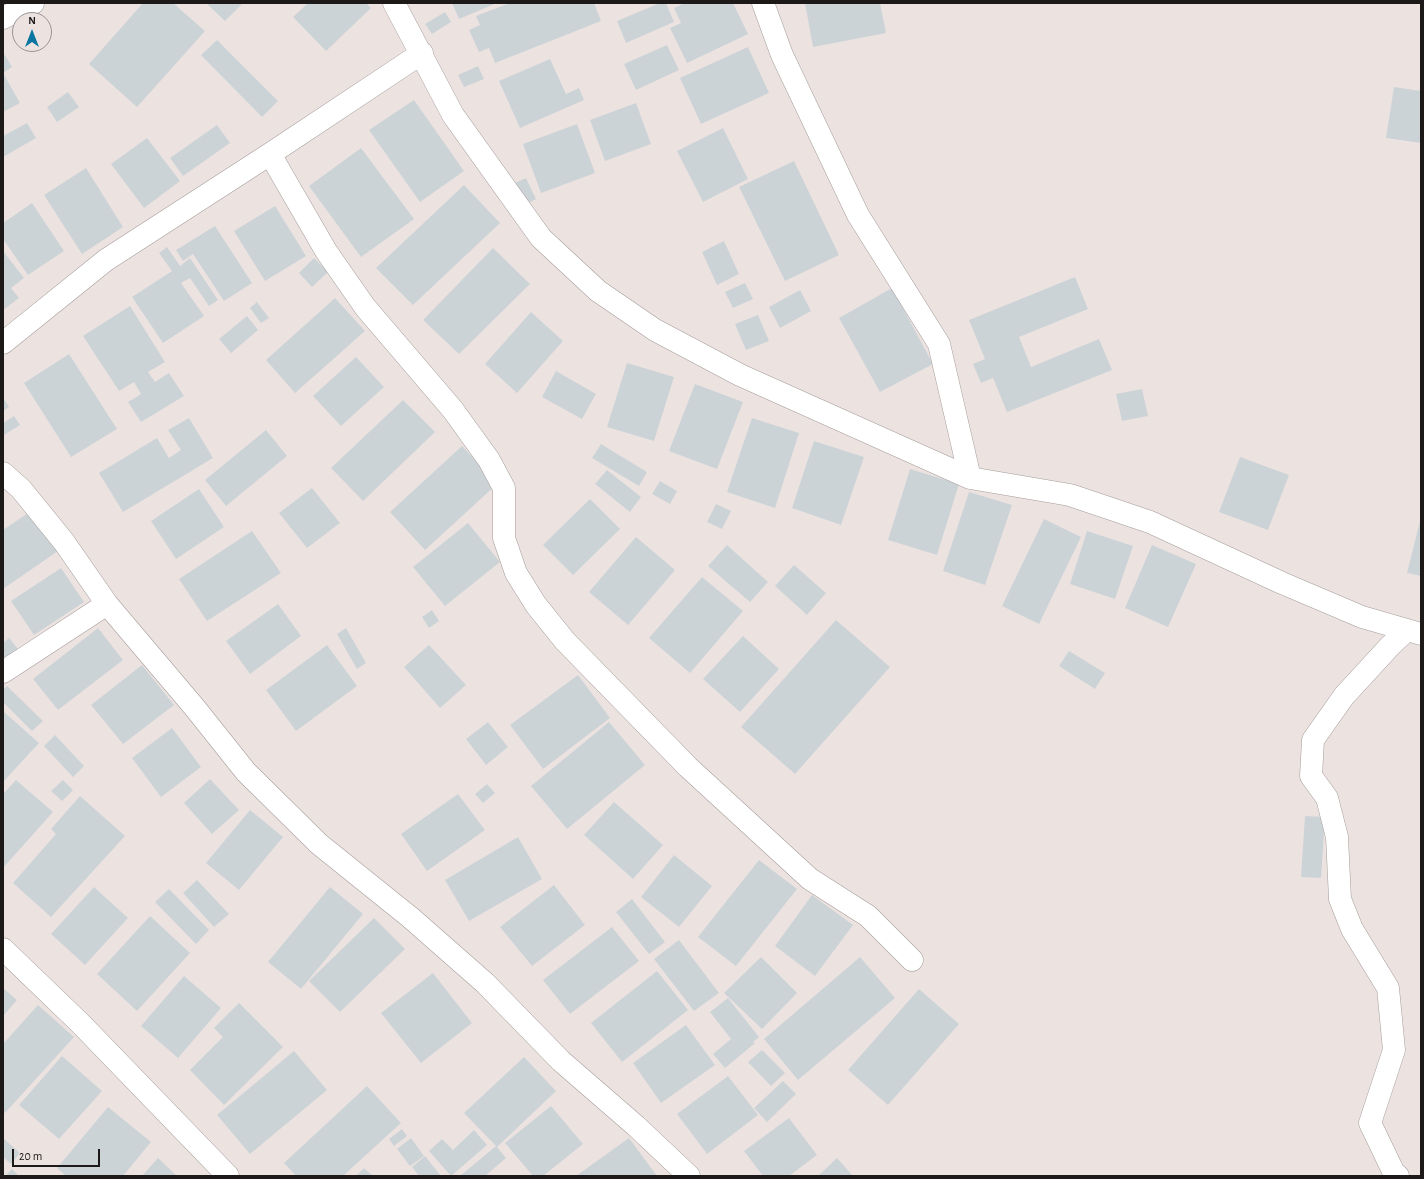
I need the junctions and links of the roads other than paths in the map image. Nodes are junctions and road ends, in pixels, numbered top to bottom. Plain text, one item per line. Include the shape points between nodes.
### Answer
1 (33, 3) edge
2 (394, 3) edge
3 (763, 3) edge
4 (3, 18) edge
5 (422, 53) junction
6 (270, 154) junction
7 (3, 343) edge
8 (3, 473) edge
9 (970, 478) junction
10 (107, 604) junction
11 (1414, 632) edge
12 (3, 672) edge
13 (3, 950) edge
14 (912, 960) dead end
15 (228, 1176) edge
16 (689, 1176) edge
17 (1398, 1176) edge

1 - 4 street
2 - 5 street
3 - 9 street via 782,55 858,215 939,344
5 - 6 street
5 - 9 street via 452,115 536,232 598,291 655,330 740,375
6 - 7 street via 106,260
6 - 14 street via 326,251 365,307 452,410 489,460 504,488 504,538 516,573 536,605 565,642 688,767 810,879 868,916
8 - 10 street via 21,489 64,542
9 - 11 street via 1070,495 1150,522 1311,596 1362,617
10 - 12 street
10 - 16 street via 246,772 319,844 411,918 485,983 561,1061
11 - 17 street via 1390,646 1344,696 1313,740 1311,776 1327,798 1336,837 1340,899 1352,929 1388,988 1394,1050 1370,1124 1394,1173
13 - 15 street via 80,1023

